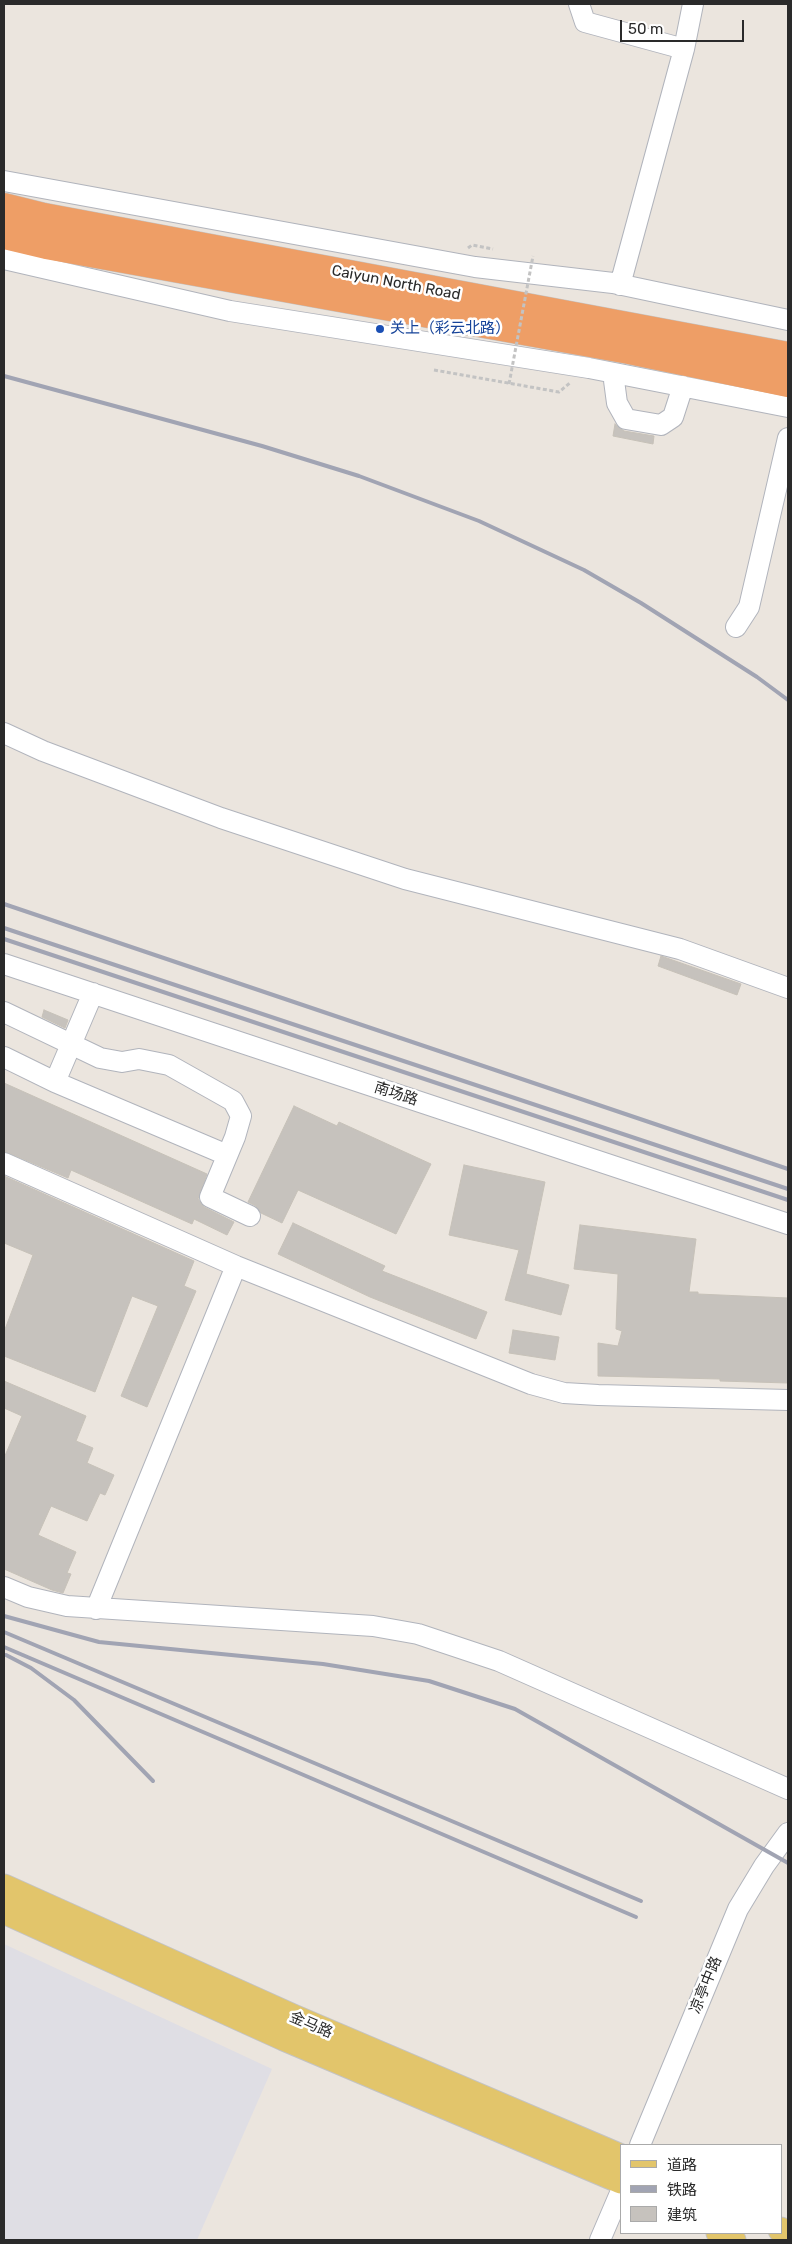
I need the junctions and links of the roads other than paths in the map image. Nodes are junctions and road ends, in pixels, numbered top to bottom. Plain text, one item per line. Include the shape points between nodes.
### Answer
1 (579, 4) edge
2 (693, 4) edge
3 (684, 49) junction
4 (4, 181) edge
5 (4, 207) edge
6 (4, 235) edge
7 (4, 259) edge
8 (620, 285) junction
9 (788, 320) edge
10 (788, 345) edge
11 (745, 347) junction
12 (788, 356) edge
13 (614, 373) junction
14 (683, 386) junction
15 (786, 389) edge
16 (788, 438) edge
17 (736, 627) dead end
18 (4, 733) edge
19 (4, 964) edge
20 (788, 988) edge
21 (93, 993) junction
22 (4, 1012) edge
23 (71, 1046) junction
24 (4, 1057) edge
25 (55, 1082) junction
26 (227, 1155) junction
27 (4, 1163) edge
28 (250, 1216) dead end
29 (788, 1224) edge
30 (236, 1266) junction
31 (788, 1400) edge
32 (4, 1587) edge
33 (96, 1609) junction
34 (788, 1788) edge
35 (788, 1833) edge
36 (4, 1886) edge
37 (4, 1911) edge
38 (640, 2144) edge
39 (620, 2157) edge
40 (620, 2181) edge
41 (620, 2193) edge
42 (721, 2234) edge
43 (600, 2240) edge
44 (733, 2240) edge

1 - 3 street via 585,22
2 - 3 street
3 - 8 street
4 - 8 street via 468,266
5 - 11 highway, Caiyun North Road via 607,324
6 - 15 highway, Caiyun North Road via 46,246 629,350
7 - 13 street via 230,311
8 - 9 street
10 - 11 highway
11 - 12 highway, Caiyun North Road
13 - 14 street
13 - 14 street via 617,403 626,418 661,425 673,417
14 - 15 street
16 - 17 street via 749,607
18 - 20 street via 43,751 221,818 396,876 680,949
19 - 21 street, 南场路
21 - 23 street
21 - 29 street, 南场路
22 - 23 street
23 - 25 street
23 - 26 street via 100,1058 169,1065 233,1101 241,1116
24 - 25 street
25 - 26 street
26 - 28 street via 210,1197
27 - 30 street
30 - 31 street via 531,1384 564,1393
30 - 33 street
32 - 33 street via 28,1597
33 - 34 street via 372,1626 418,1634 499,1661
35 - 38 street, 凉亭中路 via 738,1909
36 - 39 main road, 金马路 via 293,2017
37 - 40 main road, 金马路 via 284,2038
41 - 43 street
42 - 44 main road

